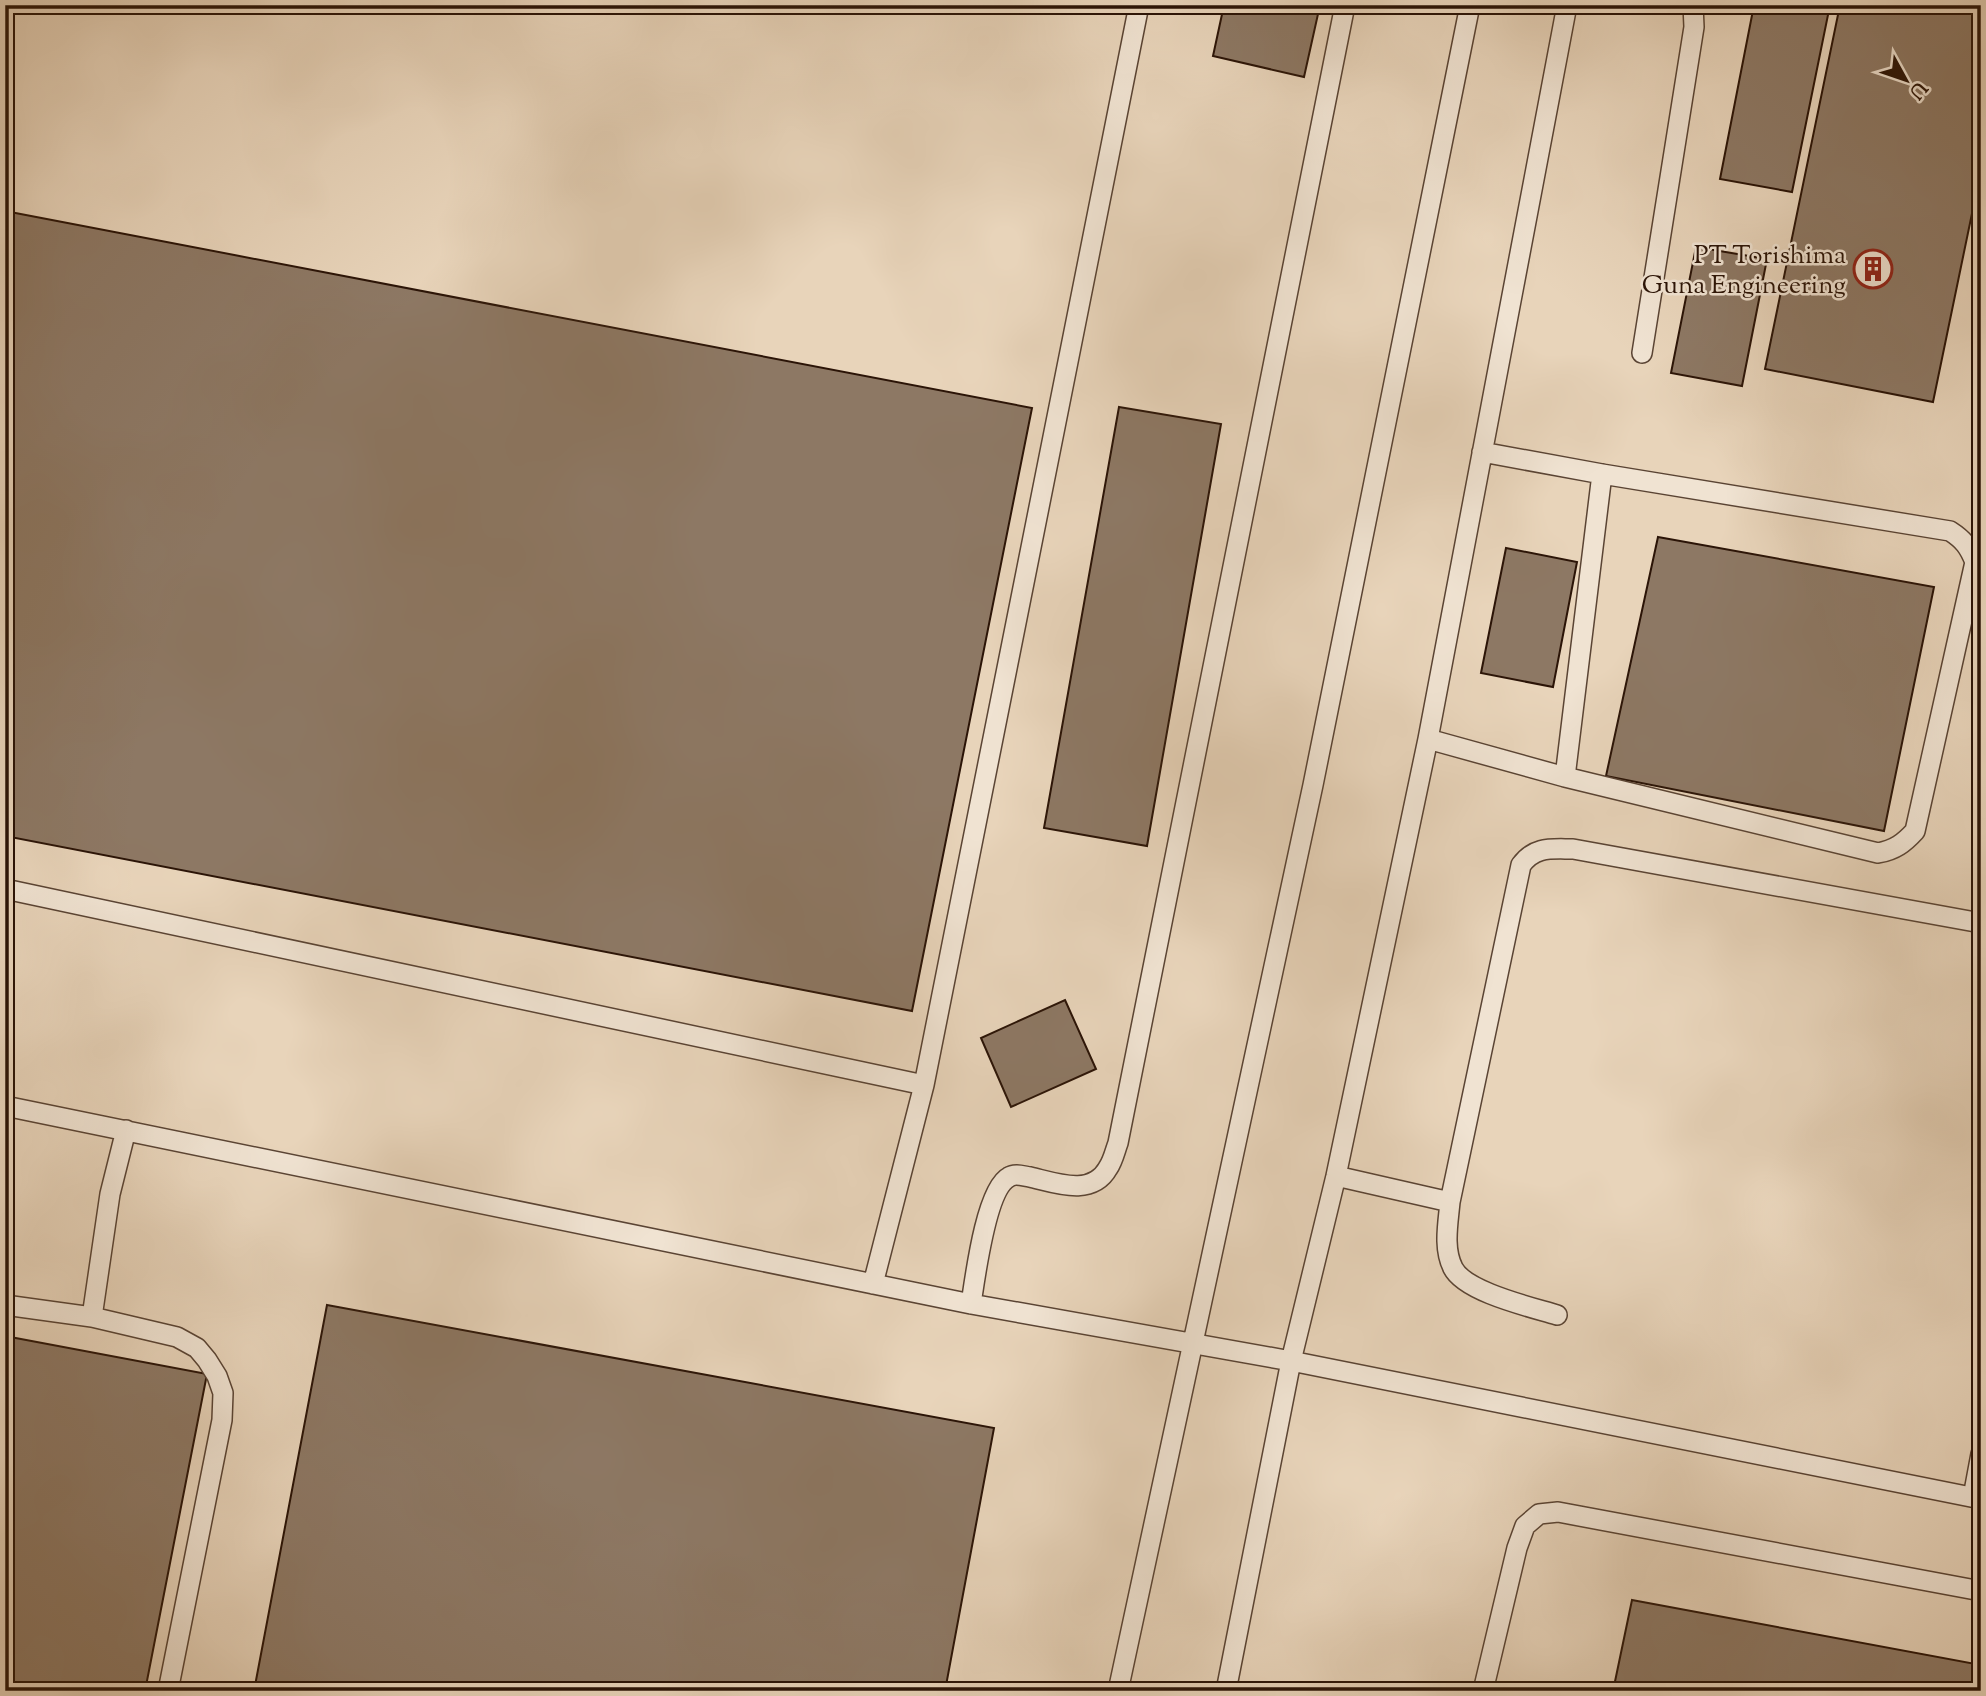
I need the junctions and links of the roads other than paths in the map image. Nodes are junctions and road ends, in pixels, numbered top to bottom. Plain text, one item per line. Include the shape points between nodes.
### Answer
1 (1139, 5) edge
2 (1345, 5) edge
3 (1470, 5) edge
4 (1567, 5) edge
5 (1693, 5) edge
6 (1642, 353) dead end
7 (1482, 452) junction
8 (1602, 474) junction
9 (1428, 739) junction
10 (1565, 777) junction
11 (5, 889) edge
12 (1981, 923) edge
13 (924, 1085) junction
14 (5, 1106) edge
15 (126, 1130) junction
16 (1336, 1176) junction
17 (1450, 1202) junction
18 (873, 1284) junction
19 (971, 1304) junction
20 (5, 1305) edge
21 (1557, 1315) dead end
22 (92, 1317) junction
23 (1194, 1343) junction
24 (1291, 1361) junction
25 (1981, 1454) edge
26 (1977, 1498) edge
27 (1981, 1591) edge
28 (168, 1691) edge
29 (1118, 1691) edge
30 (1226, 1691) edge
31 (1483, 1691) edge

1 - 13 lane
2 - 19 lane via 1118,1143 1109,1168 1092,1184 1072,1187 1019,1175 1008,1177 988,1210
3 - 23 lane via 1310,798
4 - 7 lane
5 - 6 lane via 1694,27
7 - 8 lane
7 - 9 lane
8 - 10 lane
8 - 10 lane via 1951,531 1969,546 1975,562 1915,831 1905,843 1878,853
9 - 10 lane
9 - 16 lane
11 - 13 lane
12 - 17 lane via 1573,849 1528,855 1521,865
13 - 18 lane
14 - 15 lane
15 - 18 lane
15 - 22 lane via 110,1194
16 - 17 lane
16 - 24 lane
17 - 21 lane via 1446,1235 1453,1270 1465,1282
18 - 19 lane
19 - 23 lane
20 - 22 lane
22 - 28 lane via 177,1337 197,1348 208,1360 223,1393 222,1420
23 - 24 lane
23 - 29 lane
24 - 26 lane
24 - 30 lane
25 - 26 lane
27 - 31 lane via 1558,1512 1539,1514 1525,1526 1517,1548

